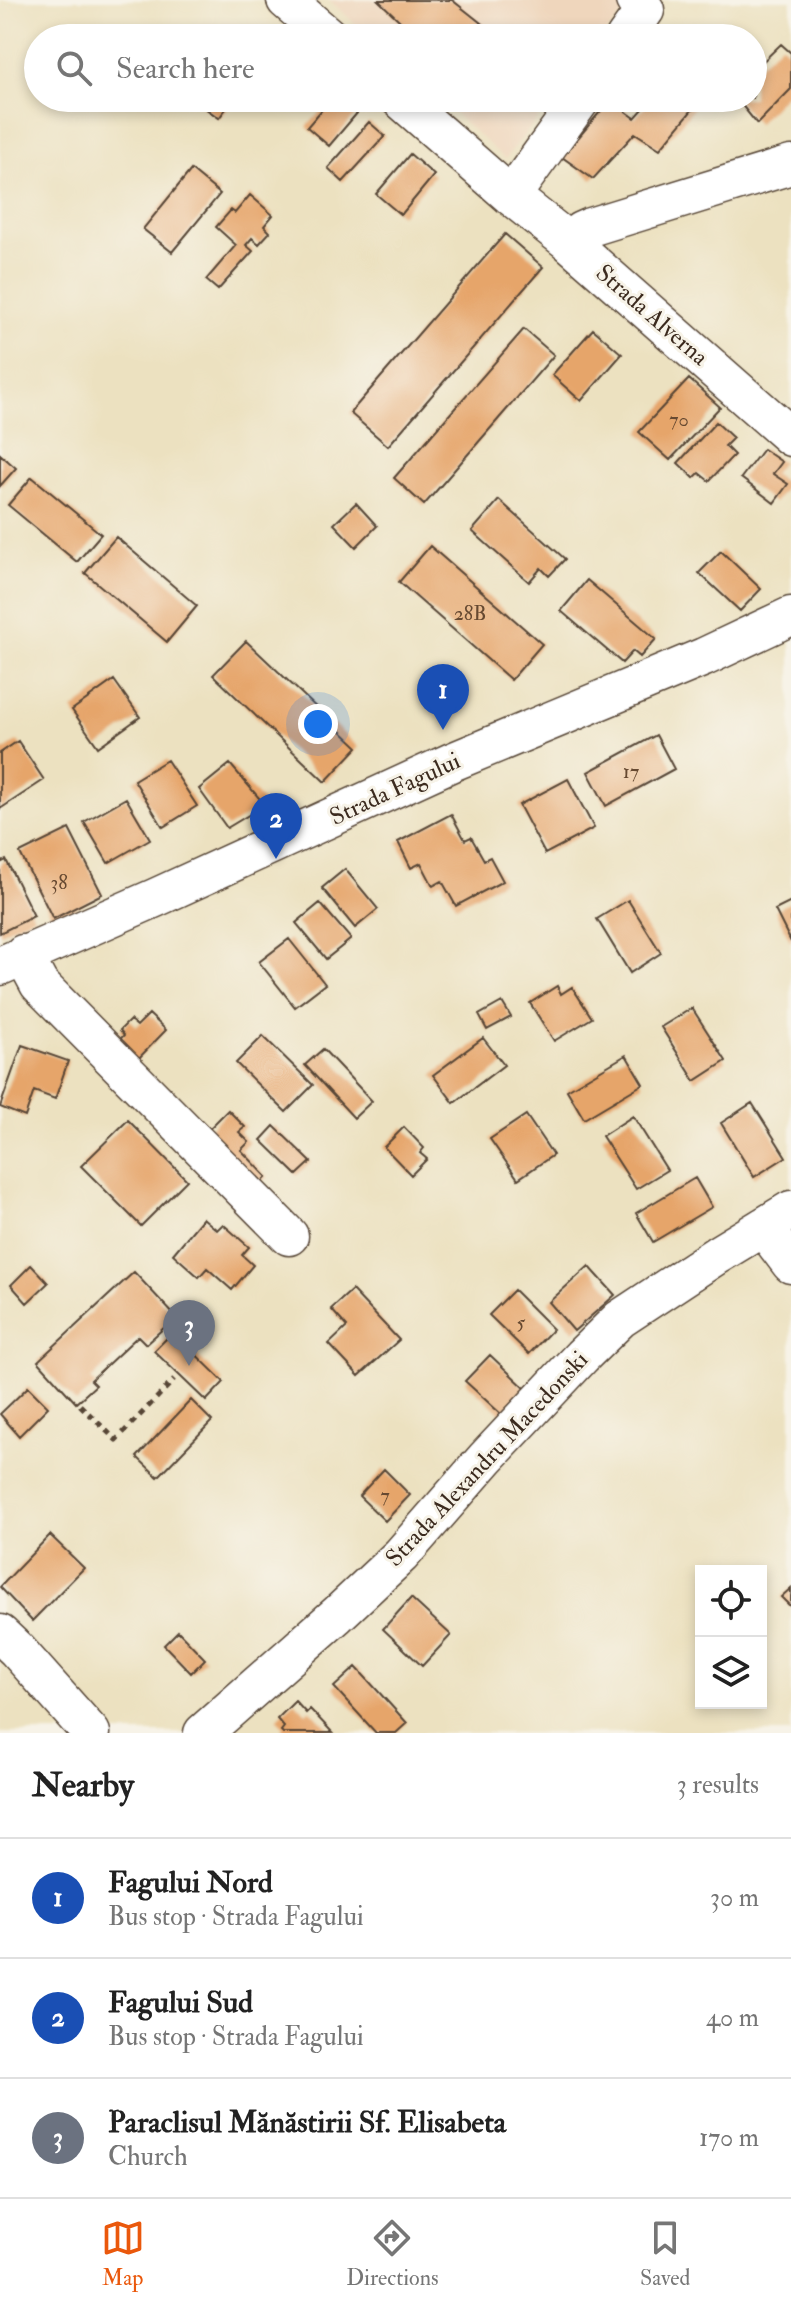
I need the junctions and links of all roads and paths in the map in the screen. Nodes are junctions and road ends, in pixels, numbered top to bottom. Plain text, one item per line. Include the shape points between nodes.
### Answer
1 (286, 0) edge
2 (635, 0) edge
3 (314, 24) edge
4 (635, 24) edge
5 (415, 112) edge
6 (572, 112) edge
7 (791, 165) edge
8 (511, 196) junction
9 (569, 242) junction
10 (791, 437) edge
11 (791, 616) edge
12 (11, 960) edge
13 (777, 1219) edge
14 (289, 1236) dead end
15 (791, 1264) edge
16 (174, 1380) dead end
17 (80, 1405) dead end
18 (0, 1634) edge
19 (91, 1733) edge
20 (203, 1733) edge

1 - 3 street
2 - 4 street via 645,10
5 - 8 street, Strada Alverna
6 - 8 street
7 - 9 street via 590,227
8 - 9 street, Strada Alverna
9 - 10 street, Strada Alverna
11 - 12 street, Strada Fagului
12 - 14 street
13 - 15 street
13 - 20 street, Strada Alexandru Macedonski via 620,1319 401,1555
16 - 17 path via 116,1440
18 - 19 street

